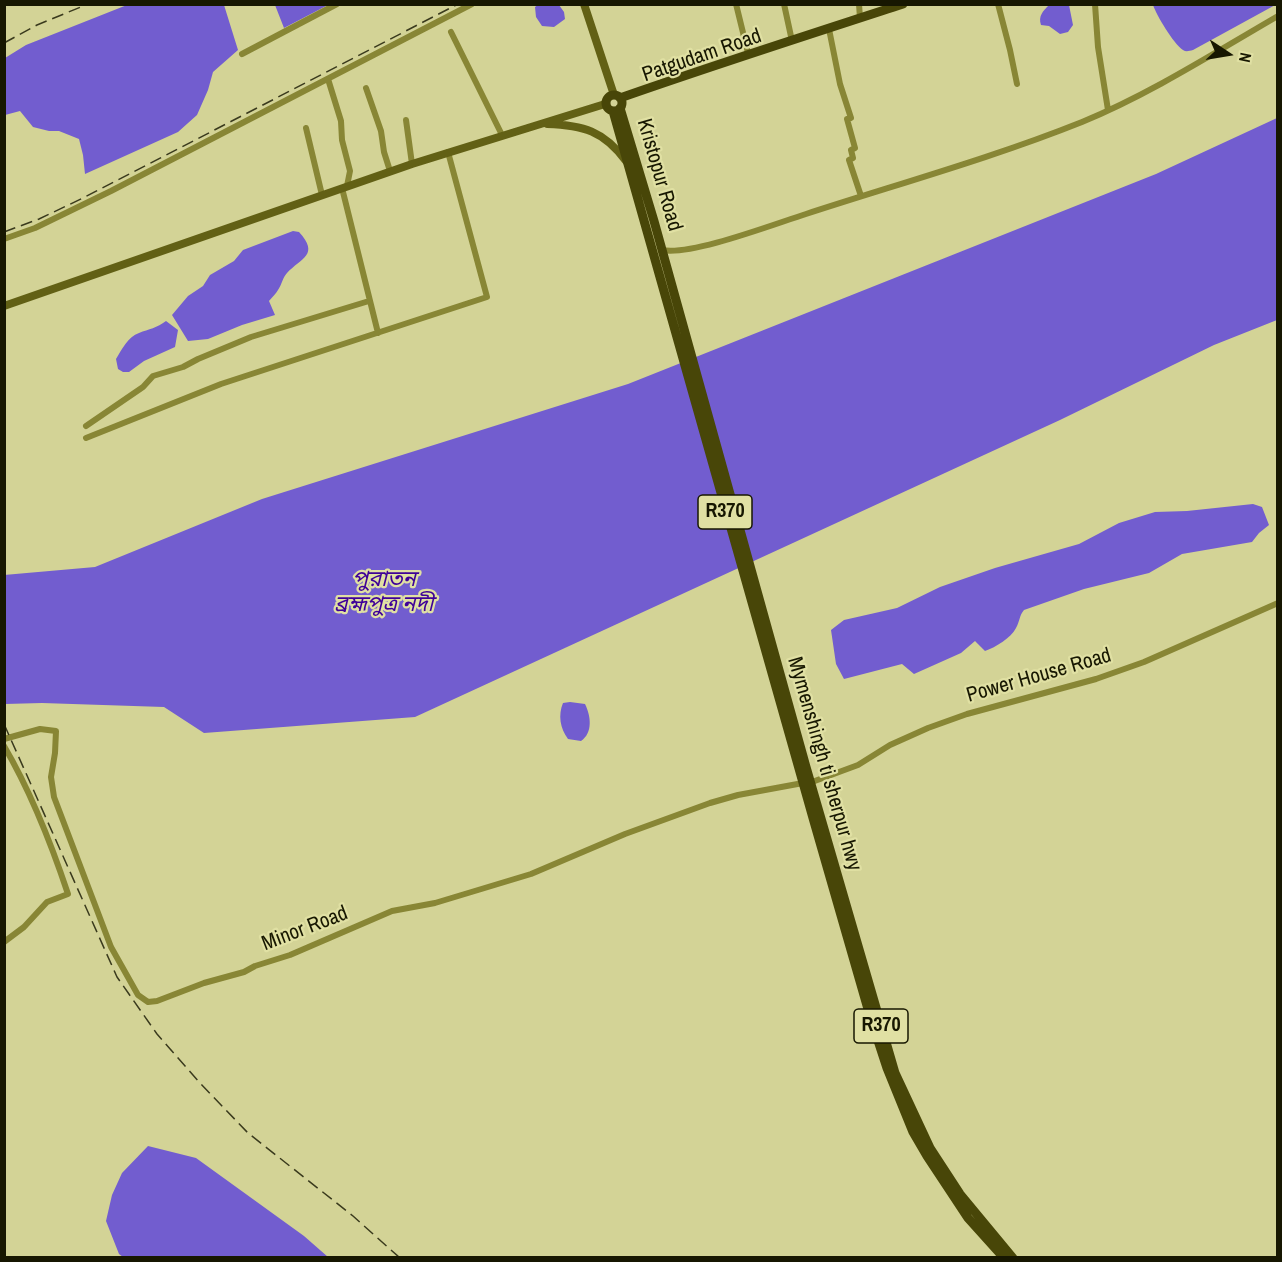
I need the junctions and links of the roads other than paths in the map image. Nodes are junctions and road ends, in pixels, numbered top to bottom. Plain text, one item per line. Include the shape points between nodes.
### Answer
1 (337, 4) edge
2 (472, 4) edge
3 (584, 4) edge
4 (735, 4) edge
5 (784, 4) edge
6 (859, 4) edge
7 (903, 4) edge
8 (998, 4) edge
9 (1095, 4) edge
10 (1278, 16) edge
11 (860, 18) junction
12 (829, 29) junction
13 (451, 32) dead end
14 (792, 41) junction
15 (748, 53) junction
16 (242, 54) dead end
17 (328, 79) junction
18 (1017, 84) dead end
19 (366, 88) dead end
20 (618, 103) junction
21 (605, 104) joint
22 (1108, 110) junction
23 (406, 120) dead end
24 (538, 123) junction
25 (306, 128) dead end
26 (502, 135) junction
27 (448, 152) junction
28 (627, 161) junction
29 (412, 164) junction
30 (390, 171) junction
31 (344, 187) junction
32 (322, 195) junction
33 (861, 196) junction
34 (4, 239) edge
35 (659, 252) junction
36 (369, 301) junction
37 (4, 306) edge
38 (378, 333) junction
39 (86, 426) dead end
40 (86, 438) dead end
41 (1278, 603) edge
42 (4, 739) edge
43 (4, 746) edge
44 (807, 783) junction
45 (4, 942) edge
46 (1004, 1257) edge
47 (1013, 1257) edge

1 - 16 street
2 - 17 street
3 - 20 main road, Kristopur Road
4 - 15 street
5 - 14 street
6 - 11 street
7 - 11 main road, Patgudam Road
8 - 18 street
9 - 22 street
10 - 22 street
11 - 12 main road, Patgudam Road
12 - 14 main road, Patgudam Road
12 - 33 street via 851,117 847,119 855,148 849,160
13 - 26 street
14 - 15 main road, Patgudam Road
14 - 20 main road, Patgudam Road
15 - 20 main road, Patgudam Road
17 - 31 street via 349,164
17 - 34 street via 111,191
19 - 30 street
20 - 21 main road via 608,109
20 - 28 main road, Kristopur Road
20 - 35 main road, Kristopur Road
21 - 24 main road
22 - 33 street via 1023,144
23 - 29 street
24 - 26 main road
24 - 28 main road via 591,130 612,143
25 - 32 street
26 - 27 main road
27 - 29 main road
27 - 38 street via 487,297
28 - 35 main road, Kristopur Road
29 - 30 main road
30 - 31 main road
31 - 32 main road
31 - 36 street
32 - 37 main road
33 - 35 street via 679,252
35 - 44 main road, Mymenshingh ti sherpur hwy / R370
36 - 38 street
36 - 39 street via 251,337 153,376
38 - 40 street via 221,384
41 - 44 street, Power House Road via 1144,662 928,728 858,765
42 - 44 street, Minor Road via 40,729 56,731 51,777 54,797 111,947 138,994 147,1002 290,955 392,911 435,903 531,874 710,803
43 - 45 street via 52,848 68,894 47,902
44 - 46 main road, Mymenshingh ti sherpur hwy / R370 via 870,1016 894,1089 913,1132 948,1191
44 - 47 main road, Mymenshingh ti sherpur hwy / R370 via 895,1073 930,1148 960,1194

